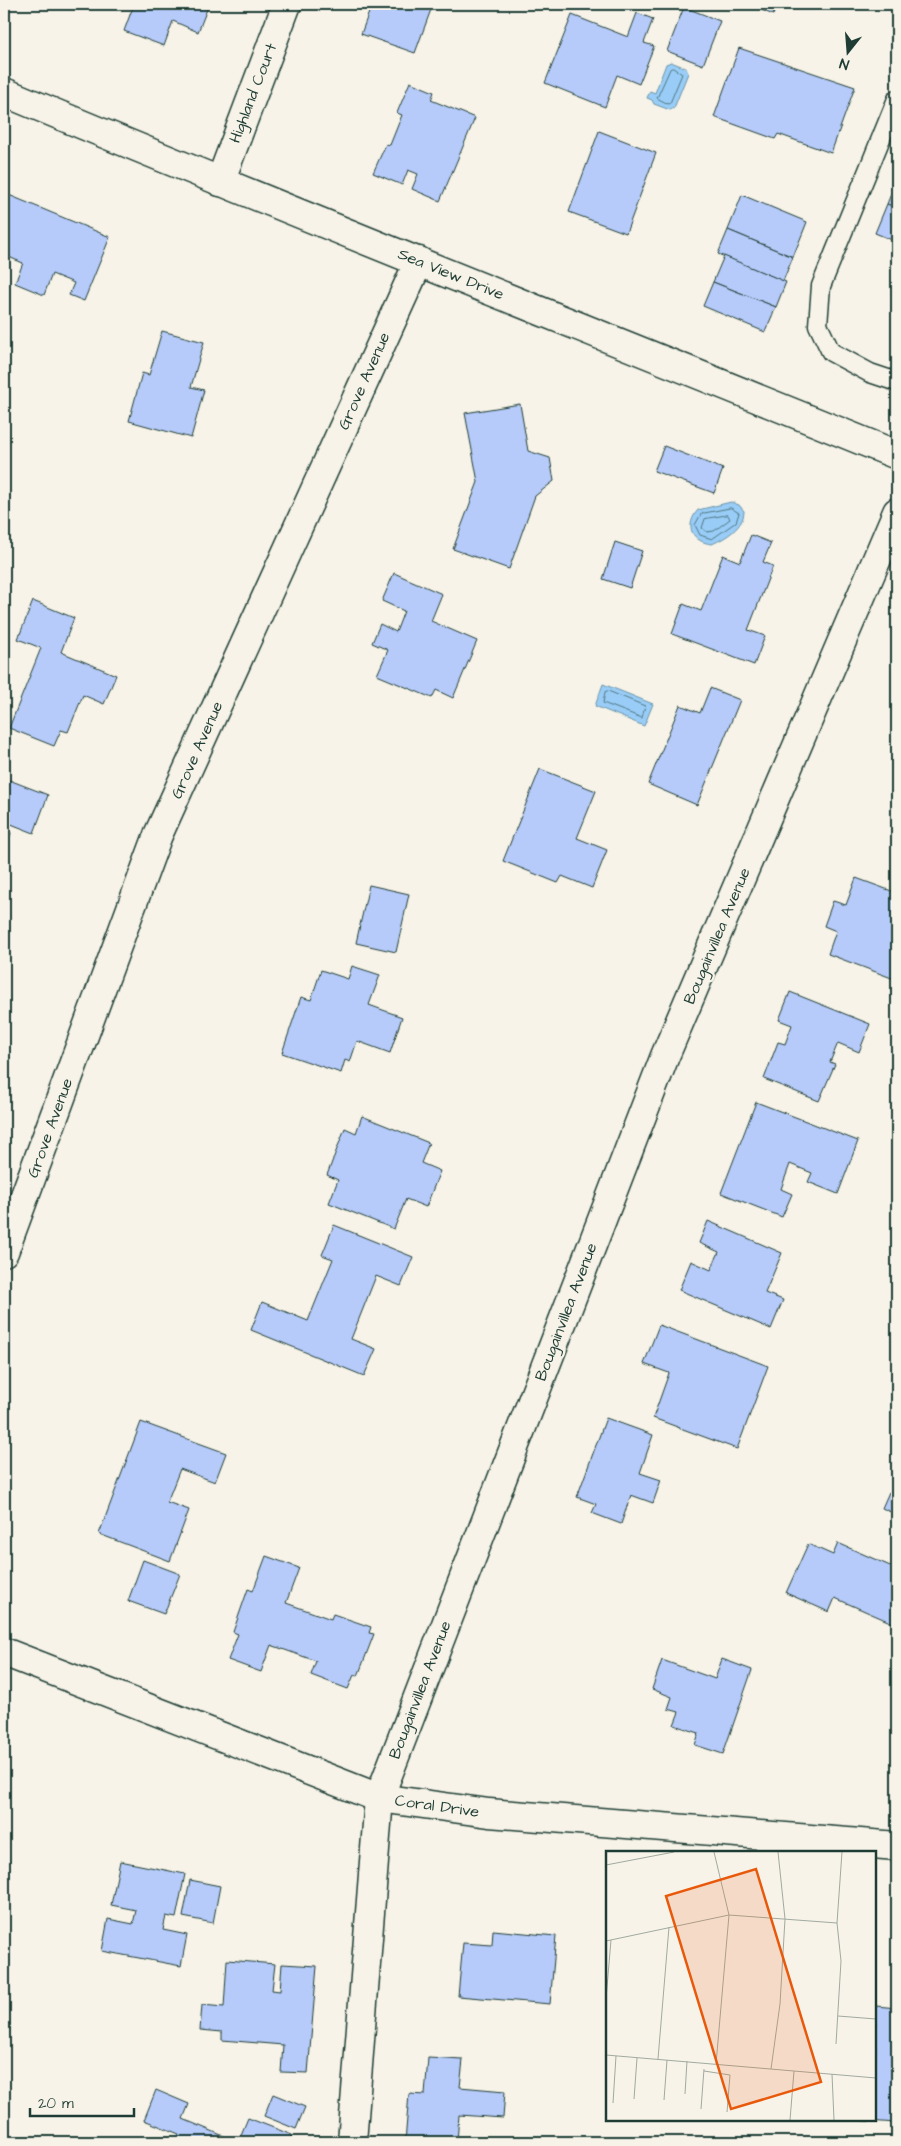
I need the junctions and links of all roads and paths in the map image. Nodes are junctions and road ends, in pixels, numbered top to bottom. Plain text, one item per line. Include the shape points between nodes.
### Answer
1 (287, 4) edge
2 (4, 92) edge
3 (897, 99) edge
4 (220, 182) junction
5 (419, 261) junction
6 (897, 382) edge
7 (897, 456) edge
8 (897, 512) edge
9 (4, 1252) edge
10 (4, 1652) edge
11 (379, 1798) junction
12 (897, 1846) edge
13 (352, 2142) edge

1 - 4 street, Highland Court
2 - 4 street, Sea View Drive
3 - 6 lane via 820,286 818,325 832,352 870,373
4 - 5 street, Sea View Drive
5 - 7 street, Sea View Drive
5 - 9 street, Grove Avenue via 160,830
8 - 11 street, Bougainvillea Avenue via 665,1056
10 - 11 street, Coral Drive
11 - 12 street, Coral Drive via 489,1813
11 - 13 street, Bougainvillea Avenue

